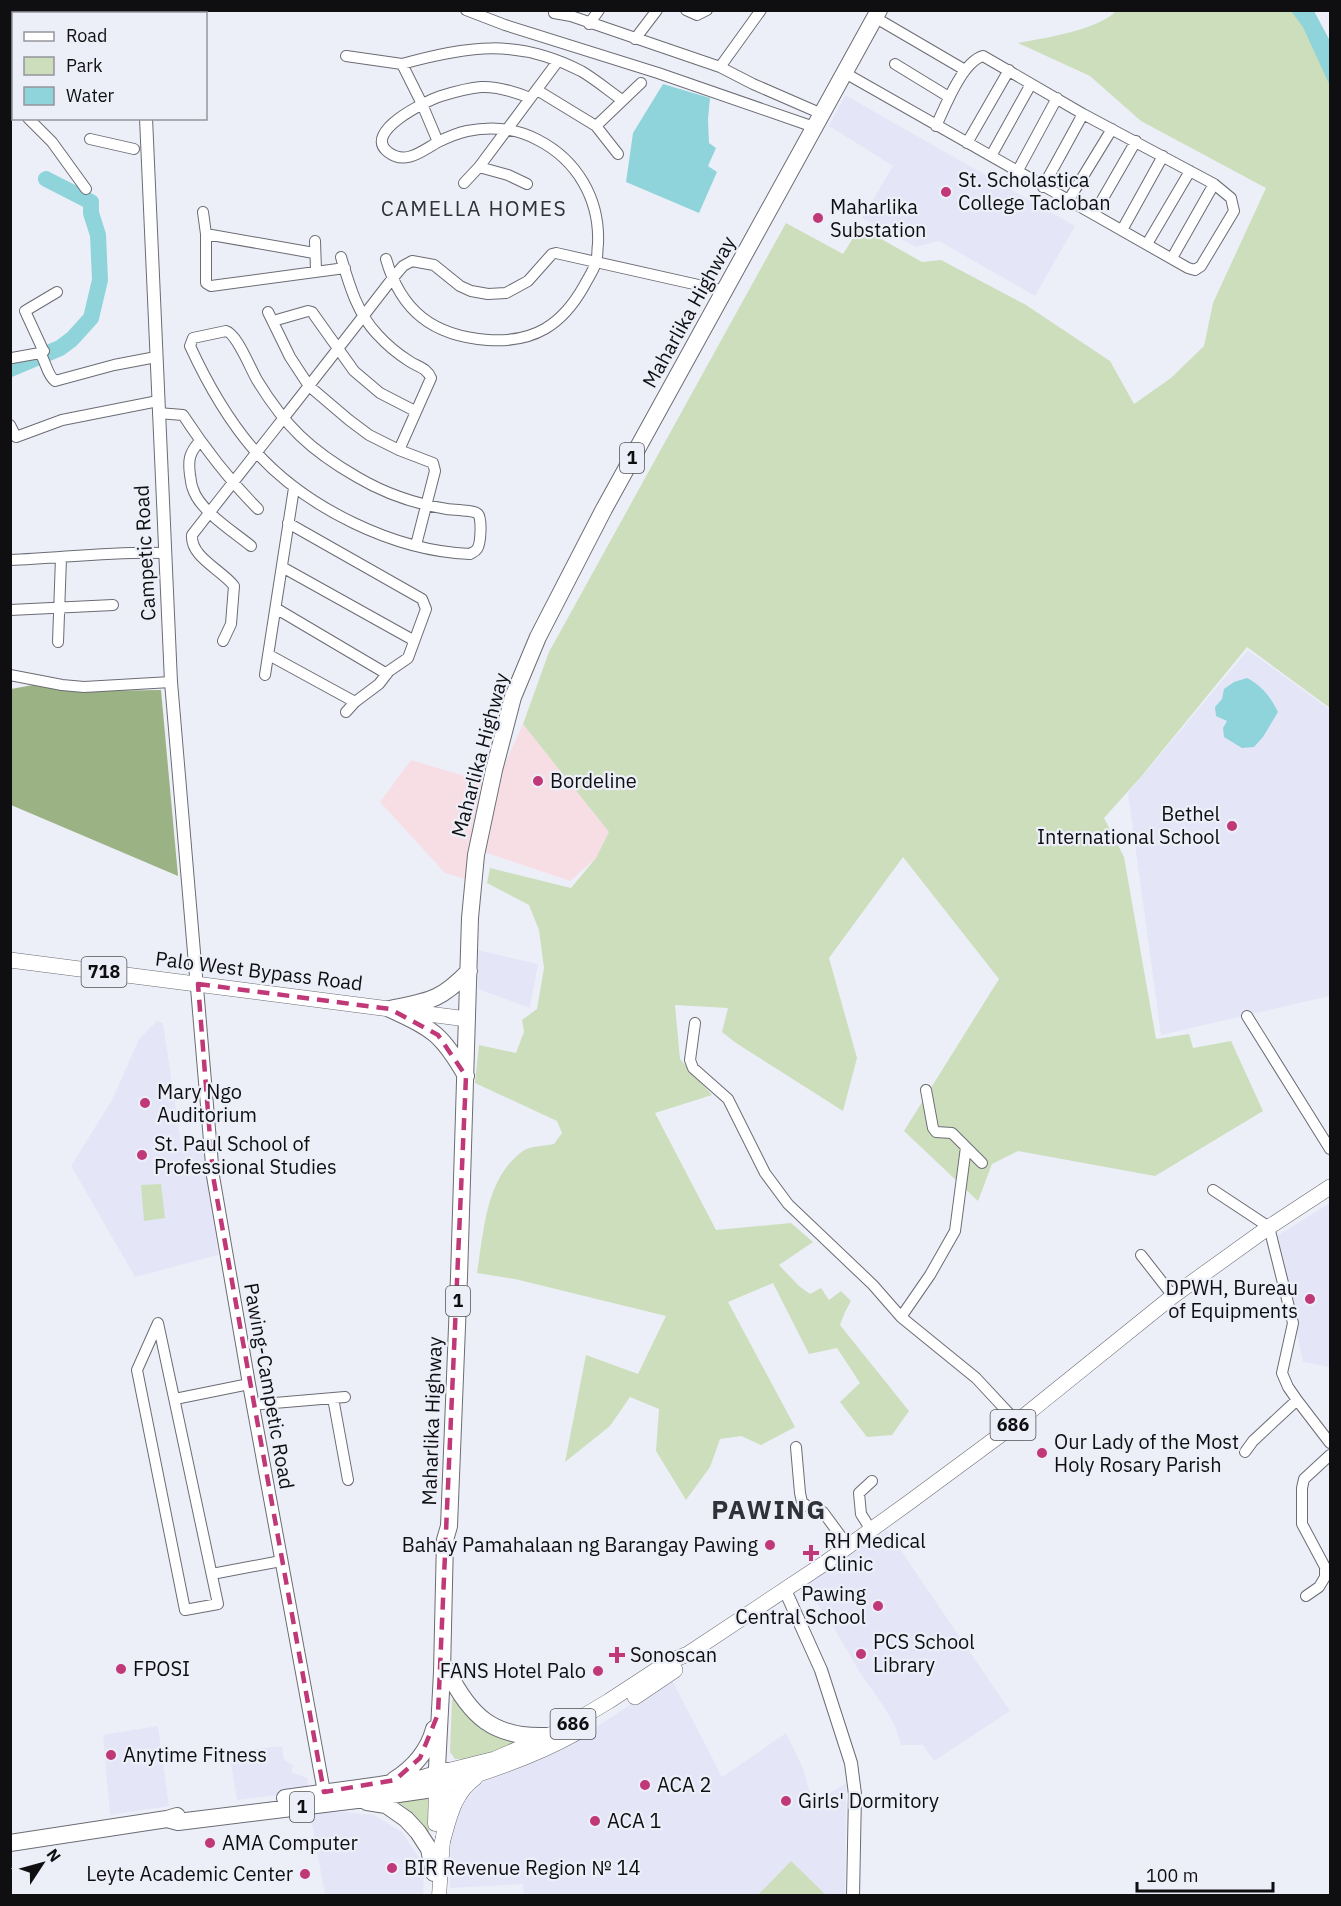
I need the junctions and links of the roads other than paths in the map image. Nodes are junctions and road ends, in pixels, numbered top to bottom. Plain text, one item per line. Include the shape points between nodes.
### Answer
1 (466, 10) edge
2 (599, 10) edge
3 (657, 10) edge
4 (686, 10) edge
5 (707, 10) edge
6 (761, 10) edge
7 (554, 13) dead end
8 (573, 13) edge
9 (878, 14) edge
10 (589, 24) junction
11 (635, 39) junction
12 (346, 56) dead end
13 (558, 61) junction
14 (402, 64) junction
15 (895, 64) dead end
16 (720, 67) junction
17 (965, 70) junction
18 (1009, 70) junction
19 (845, 73) junction
20 (641, 83) dead end
21 (1032, 84) junction
22 (533, 94) junction
23 (949, 97) junction
24 (1057, 98) junction
25 (622, 100) junction
26 (422, 104) junction
27 (1083, 114) junction
28 (30, 120) edge
29 (146, 120) edge
30 (818, 121) junction
31 (596, 126) junction
32 (936, 126) junction
33 (508, 129) junction
34 (1112, 129) junction
35 (90, 139) dead end
36 (1136, 141) junction
37 (438, 142) junction
38 (967, 143) junction
39 (140, 151) junction
40 (618, 154) dead end
41 (990, 156) junction
42 (1163, 156) junction
43 (478, 167) junction
44 (1190, 171) junction
45 (1017, 172) junction
46 (464, 183) dead end
47 (526, 184) dead end
48 (1214, 184) junction
49 (1043, 187) junction
50 (86, 189) dead end
51 (1068, 201) junction
52 (203, 212) dead end
53 (1094, 214) junction
54 (1122, 230) junction
55 (206, 234) junction
56 (315, 241) dead end
57 (1147, 244) junction
58 (314, 253) junction
59 (386, 258) dead end
60 (1172, 258) junction
61 (597, 261) junction
62 (316, 270) junction
63 (392, 279) junction
64 (725, 291) junction
65 (57, 292) dead end
66 (363, 317) junction
67 (337, 350) junction
68 (42, 356) junction
69 (156, 357) junction
70 (12, 358) dead end
71 (309, 386) junction
72 (176, 403) dead end
73 (158, 407) junction
74 (415, 411) junction
75 (183, 416) junction
76 (283, 419) junction
77 (10, 425) edge
78 (200, 441) junction
79 (399, 450) junction
80 (256, 452) junction
81 (232, 484) junction
82 (294, 488) junction
83 (427, 505) junction
84 (258, 509) dead end
85 (210, 512) junction
86 (288, 523) junction
87 (416, 545) junction
88 (251, 546) dead end
89 (164, 553) junction
90 (61, 558) junction
91 (10, 560) edge
92 (282, 567) junction
93 (112, 605) dead end
94 (59, 607) junction
95 (10, 609) edge
96 (277, 609) junction
97 (413, 640) junction
98 (223, 641) dead end
99 (58, 642) dead end
100 (269, 655) junction
101 (387, 674) junction
102 (10, 675) edge
103 (265, 675) dead end
104 (171, 682) junction
105 (355, 702) junction
106 (346, 712) dead end
107 (10, 960) edge
108 (469, 971) junction
109 (198, 984) junction
110 (390, 1009) junction
111 (1247, 1016) dead end
112 (467, 1019) junction
113 (695, 1023) dead end
114 (466, 1076) junction
115 (926, 1090) dead end
116 (966, 1147) junction
117 (1330, 1149) edge
118 (982, 1162) dead end
119 (1330, 1187) edge
120 (1213, 1190) dead end
121 (1269, 1227) junction
122 (1141, 1255) dead end
123 (1173, 1296) junction
124 (901, 1317) junction
125 (249, 1384) junction
126 (345, 1396) dead end
127 (333, 1398) junction
128 (175, 1400) junction
129 (1297, 1400) junction
130 (252, 1405) junction
131 (1017, 1422) junction
132 (1330, 1443) edge
133 (796, 1447) dead end
134 (1245, 1452) dead end
135 (1330, 1455) edge
136 (348, 1480) dead end
137 (872, 1481) dead end
138 (449, 1526) junction
139 (871, 1530) junction
140 (848, 1546) junction
141 (281, 1561) junction
142 (212, 1574) junction
143 (785, 1590) junction
144 (1306, 1596) dead end
145 (688, 1654) junction
146 (447, 1670) junction
147 (438, 1714) junction
148 (546, 1736) junction
149 (482, 1773) junction
150 (441, 1779) junction
151 (380, 1785) junction
152 (324, 1792) junction
153 (357, 1800) junction
154 (167, 1819) junction
155 (10, 1843) edge
156 (442, 1843) junction
157 (434, 1873) junction
158 (433, 1896) edge
159 (440, 1896) edge
160 (853, 1896) edge

1 - 30 street
2 - 10 street
3 - 11 street
4 - 5 street via 697,15
6 - 16 street
7 - 8 street
8 - 10 street
9 - 17 street
9 - 19 highway, Maharlika Highway / 1
10 - 11 street
11 - 16 street
12 - 14 street
13 - 14 street via 510,48 476,48
13 - 22 street
13 - 25 street via 583,72
14 - 26 street
15 - 23 street
16 - 30 street
17 - 18 street via 983,56
17 - 23 street
18 - 21 street
18 - 38 street
19 - 30 highway, Maharlika Highway / 1
19 - 32 street
20 - 25 street
21 - 24 street
21 - 41 street
22 - 26 street via 483,87
22 - 31 street
22 - 33 street
23 - 32 street
24 - 27 street
24 - 45 street
25 - 31 street
26 - 37 street
26 - 37 street via 392,125 383,135 382,143 386,151 404,157 416,156
27 - 34 street
27 - 49 street
28 - 50 street via 52,142
29 - 39 street, Campetic Road
30 - 64 highway, Maharlika Highway / 1
31 - 40 street
32 - 38 street
33 - 37 street via 465,131
33 - 43 street
33 - 61 street via 550,146 579,173 596,214
34 - 36 street
34 - 51 street
35 - 39 street
36 - 42 street
36 - 53 street
38 - 41 street
39 - 69 street, Campetic Road
41 - 45 street
42 - 44 street
42 - 54 street
43 - 46 street
43 - 47 street
44 - 48 street
44 - 57 street
45 - 49 street
48 - 60 street
48 - 60 street via 1231,198 1234,211 1198,269
49 - 51 street
51 - 53 street
52 - 55 street
53 - 54 street
54 - 57 street
55 - 58 street
55 - 62 street via 206,283 211,286
56 - 58 street
57 - 60 street
58 - 62 street
59 - 63 street
61 - 63 street via 554,253 528,281 497,294 471,291 434,265 412,261
61 - 63 street via 565,314 540,332 498,341 457,335 433,325 410,306
61 - 64 street
62 - 66 street via 343,262
63 - 66 street
64 - 108 highway, Maharlika Highway / 1 via 604,509 538,637 513,697 476,855
65 - 68 street via 25,311 44,351
66 - 67 street
66 - 74 street via 393,349 429,373 431,378
67 - 71 street
67 - 71 street via 312,312 271,317
67 - 74 street via 380,393
68 - 69 street via 55,381
68 - 70 street
69 - 73 street, Campetic Road
71 - 76 street
71 - 79 street via 369,435
72 - 75 street
73 - 75 street
73 - 77 street via 62,420 16,437
73 - 89 street, Campetic Road
74 - 79 street
75 - 78 street
76 - 80 street
76 - 80 street via 229,332 193,338 190,346 202,373
76 - 83 street via 314,449 358,478
78 - 81 street
78 - 85 street via 192,450 189,463 193,490
79 - 83 street via 433,463 435,471
80 - 81 street
80 - 82 street
81 - 84 street
81 - 85 street
82 - 86 street
82 - 87 street via 358,524
83 - 87 street
83 - 87 street via 474,511 480,518 480,542 470,554
85 - 88 street
85 - 98 street via 192,541 196,552 234,586 231,624
86 - 92 street
86 - 97 street via 422,599 426,609
89 - 90 street via 112,552
89 - 104 street, Campetic Road
90 - 91 street
90 - 94 street
92 - 96 street
92 - 97 street
93 - 94 street
94 - 95 street
94 - 99 street
96 - 100 street
96 - 101 street
97 - 101 street via 408,658
100 - 103 street
100 - 105 street
101 - 105 street
102 - 104 street via 84,687
104 - 109 street, Campetic Road
105 - 106 street
107 - 109 main road, Palo West Bypass Road / 718
108 - 110 highway via 439,998
108 - 112 highway, Maharlika Highway / 1
109 - 110 main road, Palo West Bypass Road / 718
109 - 125 street, Pawing-Campetic Road via 213,1176
110 - 112 main road, Palo West Bypass Road / 718
110 - 114 highway via 438,1035
111 - 117 street
112 - 114 highway, Maharlika Highway / 1
113 - 124 street via 690,1060 693,1068 728,1099 765,1173 788,1204
114 - 138 highway, Maharlika Highway / 1
115 - 116 street via 933,1128 936,1132 952,1133
116 - 118 street
116 - 124 street via 955,1231
119 - 121 main road, 686
120 - 121 street
121 - 123 main road, 686
121 - 129 street via 1293,1323 1282,1373
122 - 123 street
123 - 131 main road, 686
124 - 131 street via 980,1382
125 - 128 street
125 - 130 street, Pawing-Campetic Road
126 - 127 street
127 - 130 street
127 - 136 street
128 - 142 street
128 - 142 street via 158,1323 137,1370 185,1610 218,1604
129 - 132 street
129 - 134 street
130 - 141 street, Pawing-Campetic Road
131 - 139 main road, 686
133 - 140 street via 802,1502 823,1512
135 - 144 street via 1304,1479 1302,1488 1302,1524 1325,1567 1319,1587
137 - 139 street via 859,1493 861,1515
138 - 146 highway, Maharlika Highway / 1 via 452,1540
138 - 147 highway, Maharlika Highway / 1 via 445,1540
139 - 140 main road, 686
140 - 143 main road, 686
141 - 142 street
141 - 152 street, Pawing-Campetic Road
143 - 145 main road, 686
143 - 160 street via 821,1670 851,1764 855,1794
145 - 148 main road, 686
145 - 149 main road, 686 via 679,1667 584,1729
146 - 148 highway, 686 via 465,1703 490,1725 532,1737
146 - 150 highway, Maharlika Highway / 1
147 - 150 highway, Maharlika Highway / 1
147 - 151 highway, 1 via 420,1758 395,1780
148 - 150 main road, 686
149 - 150 main road, 686
149 - 156 main road, 686 via 455,1800
150 - 151 highway, 1
150 - 153 highway, 1
150 - 156 main road, 686
150 - 157 main road
151 - 152 highway, 1
152 - 154 highway, 1
153 - 154 highway, 1 via 178,1822
153 - 157 highway via 386,1805 404,1817 429,1849
154 - 155 highway, 1
156 - 159 main road, 686
157 - 158 main road

